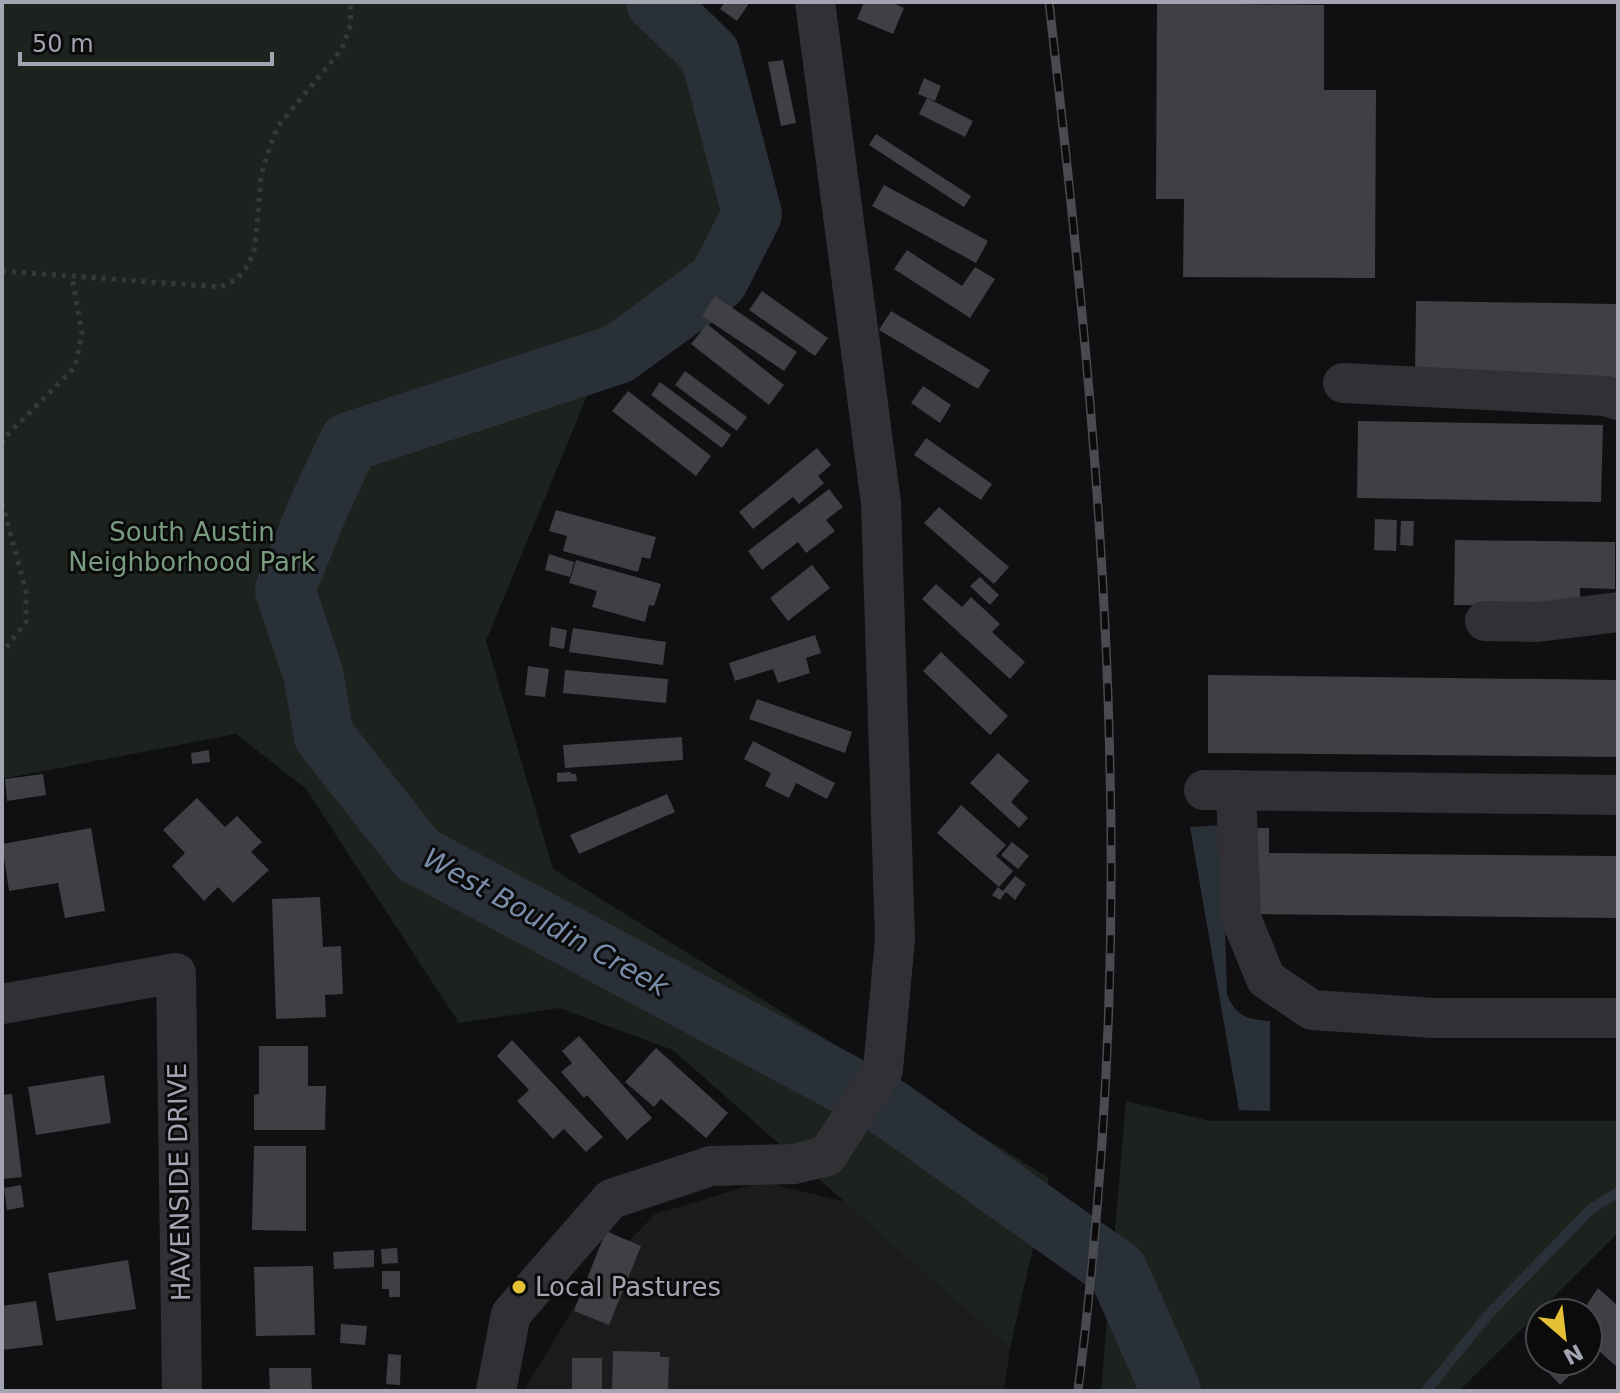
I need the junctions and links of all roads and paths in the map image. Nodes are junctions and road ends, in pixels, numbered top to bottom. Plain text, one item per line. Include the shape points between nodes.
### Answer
1 (350, 2) edge
2 (815, 2) edge
3 (2, 271) edge
4 (72, 277) junction
5 (1343, 383) dead end
6 (1618, 400) edge
7 (2, 444) edge
8 (2, 503) edge
9 (1618, 612) edge
10 (1485, 621) dead end
11 (2, 653) edge
12 (1618, 795) edge
13 (2, 1004) edge
14 (1618, 1018) edge
15 (182, 1391) edge
16 (496, 1391) edge

1 - 4 path via 351,23 342,49 278,126 261,176 255,247 237,279 221,287
2 - 16 street via 881,503 895,939 883,1070 827,1156 794,1164 711,1166 611,1199 511,1314
3 - 4 path
4 - 7 path via 82,333 75,367
5 - 6 street
8 - 11 path via 26,591 26,622
9 - 10 street via 1537,622
12 - 14 street via 1220,790 1241,918 1266,979 1312,1010 1434,1018
13 - 15 street, HAVENSIDE DRIVE via 176,973

